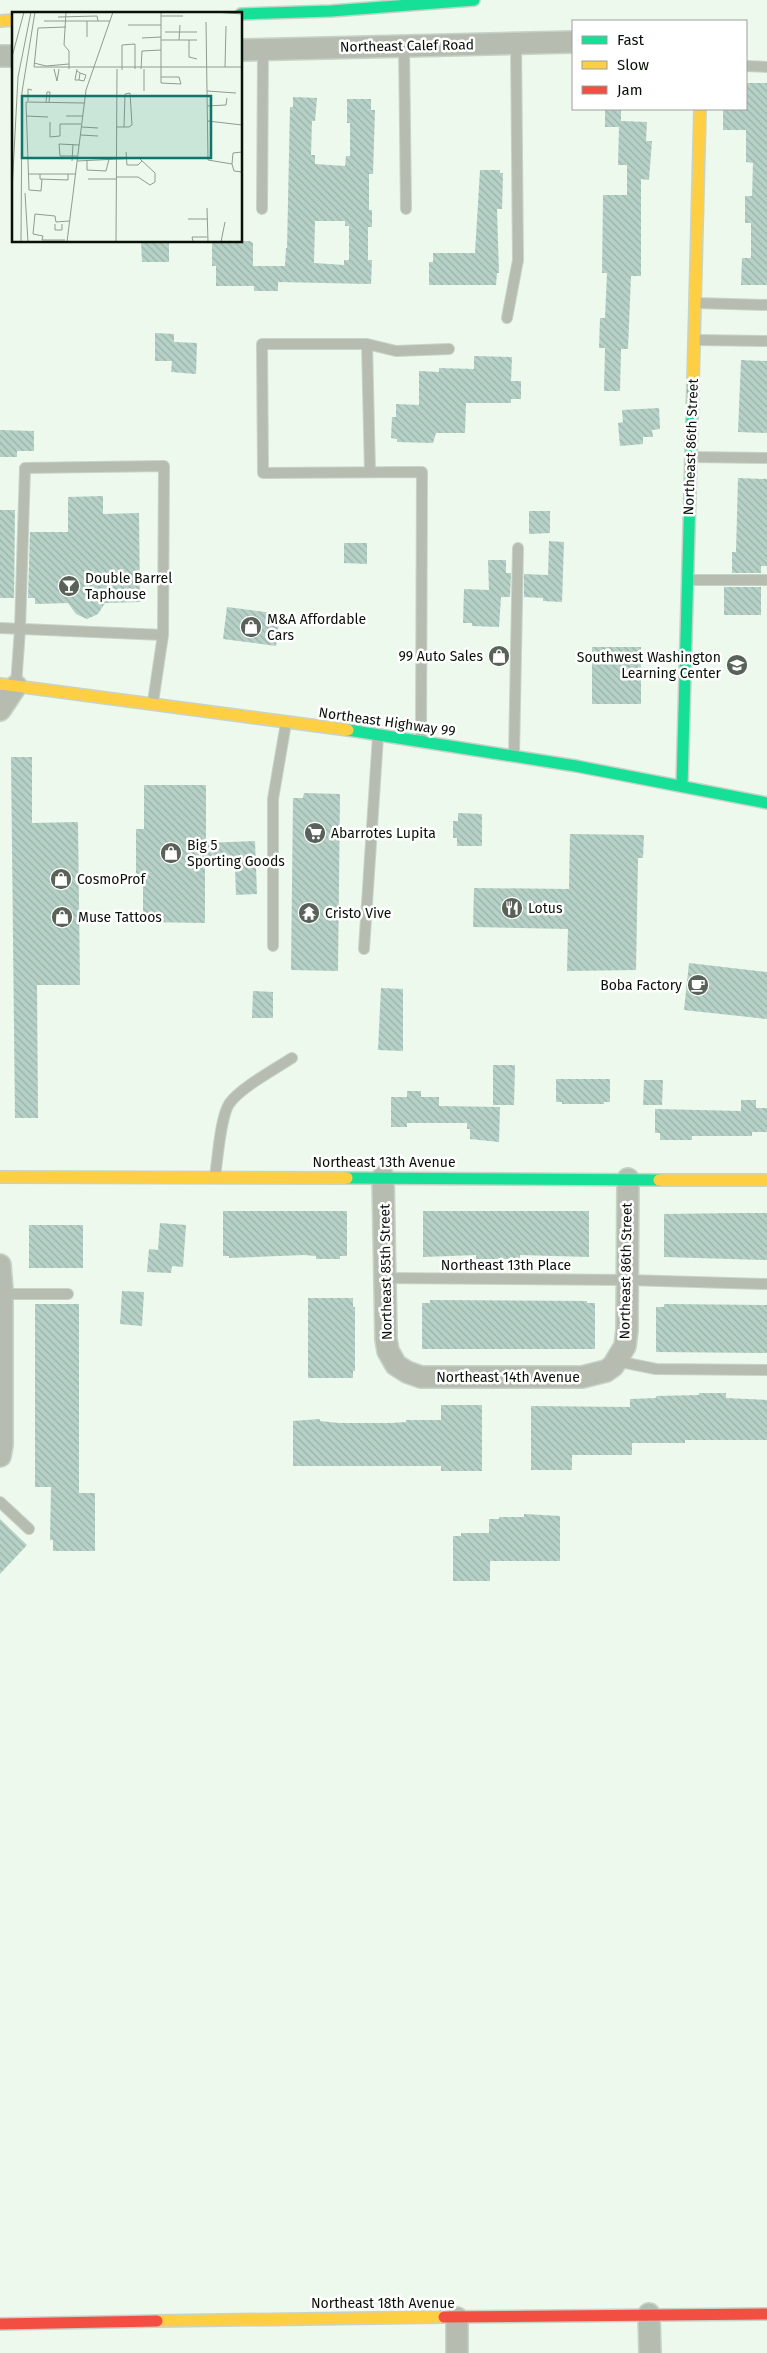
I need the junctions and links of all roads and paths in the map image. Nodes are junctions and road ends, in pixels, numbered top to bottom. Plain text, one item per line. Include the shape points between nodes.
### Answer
1 (474, 0) edge
2 (242, 14) edge
3 (572, 42) edge
4 (516, 44) junction
5 (404, 46) junction
6 (242, 50) edge
7 (263, 50) junction
8 (747, 66) edge
9 (767, 67) edge
10 (700, 110) edge
11 (262, 209) dead end
12 (406, 209) dead end
13 (695, 303) junction
14 (767, 305) edge
15 (507, 318) dead end
16 (694, 340) junction
17 (767, 341) edge
18 (367, 344) junction
19 (449, 349) dead end
20 (691, 457) junction
21 (767, 458) edge
22 (370, 472) junction
23 (518, 548) dead end
24 (688, 580) junction
25 (767, 580) edge
26 (0, 628) edge
27 (20, 629) junction
28 (163, 635) junction
29 (8, 685) edge
30 (152, 704) junction
31 (0, 710) edge
32 (286, 722) junction
33 (378, 735) junction
34 (421, 741) junction
35 (514, 756) junction
36 (682, 785) junction
37 (767, 803) edge
38 (274, 946) dead end
39 (364, 948) dead end
40 (292, 1058) dead end
41 (215, 1176) junction
42 (0, 1177) edge
43 (383, 1177) junction
44 (628, 1179) junction
45 (767, 1180) edge
46 (0, 1264) edge
47 (385, 1278) junction
48 (627, 1280) junction
49 (767, 1284) edge
50 (1, 1294) edge
51 (68, 1294) dead end
52 (616, 1361) junction
53 (396, 1365) joint
54 (767, 1370) edge
55 (0, 1456) edge
56 (0, 1502) edge
57 (29, 1530) dead end
58 (650, 2314) junction
59 (767, 2314) edge
60 (457, 2318) junction
61 (0, 2324) edge
62 (457, 2353) edge
63 (650, 2353) edge

1 - 2 main road
3 - 4 street, Northeast Calef Road
4 - 5 street, Northeast Calef Road
4 - 15 lane via 518,260
5 - 7 street, Northeast Calef Road
5 - 12 lane
6 - 7 street, Northeast Calef Road
7 - 11 lane
8 - 9 lane
10 - 13 main road, Northeast 86th Street
13 - 14 lane
13 - 16 main road, Northeast 86th Street
16 - 17 lane
16 - 20 main road, Northeast 86th Street
18 - 19 lane via 396,351
18 - 22 lane
18 - 22 lane via 262,344 263,473
20 - 21 lane
20 - 24 main road, Northeast 86th Street
22 - 34 lane via 422,472
23 - 35 lane
24 - 25 lane
24 - 36 main road, Northeast 86th Street
26 - 27 lane
27 - 28 lane
27 - 28 lane via 25,468 164,466
27 - 29 lane
28 - 30 lane
29 - 30 main road, Northeast Highway 99
29 - 31 street
30 - 32 main road, Northeast Highway 99
32 - 33 main road, Northeast Highway 99
32 - 38 lane via 273,799
33 - 34 main road, Northeast Highway 99
33 - 39 lane
34 - 35 main road, Northeast Highway 99
35 - 36 main road, Northeast Highway 99
36 - 37 main road, Northeast Highway 99
40 - 41 lane via 253,1082 229,1104 220,1134
41 - 42 main road, Northeast 13th Avenue
41 - 43 main road, Northeast 13th Avenue
43 - 44 main road, Northeast 13th Avenue
43 - 47 street, Northeast 85th Street
44 - 45 main road, Northeast 13th Avenue
44 - 48 street, Northeast 86th Street
46 - 50 street
47 - 48 lane, Northeast 13th Place
47 - 53 street, Northeast 85th Street via 386,1339
48 - 49 lane, Northeast 13th Place
48 - 52 street, Northeast 86th Street via 626,1340
50 - 51 lane
50 - 55 street
52 - 53 street, Northeast 14th Avenue via 606,1371 582,1377 421,1377
52 - 54 lane via 656,1369
56 - 57 lane
58 - 59 main road, Northeast 18th Avenue
58 - 60 main road, Northeast 18th Avenue
58 - 63 street
60 - 61 main road, Northeast 18th Avenue via 417,2316
60 - 62 street

